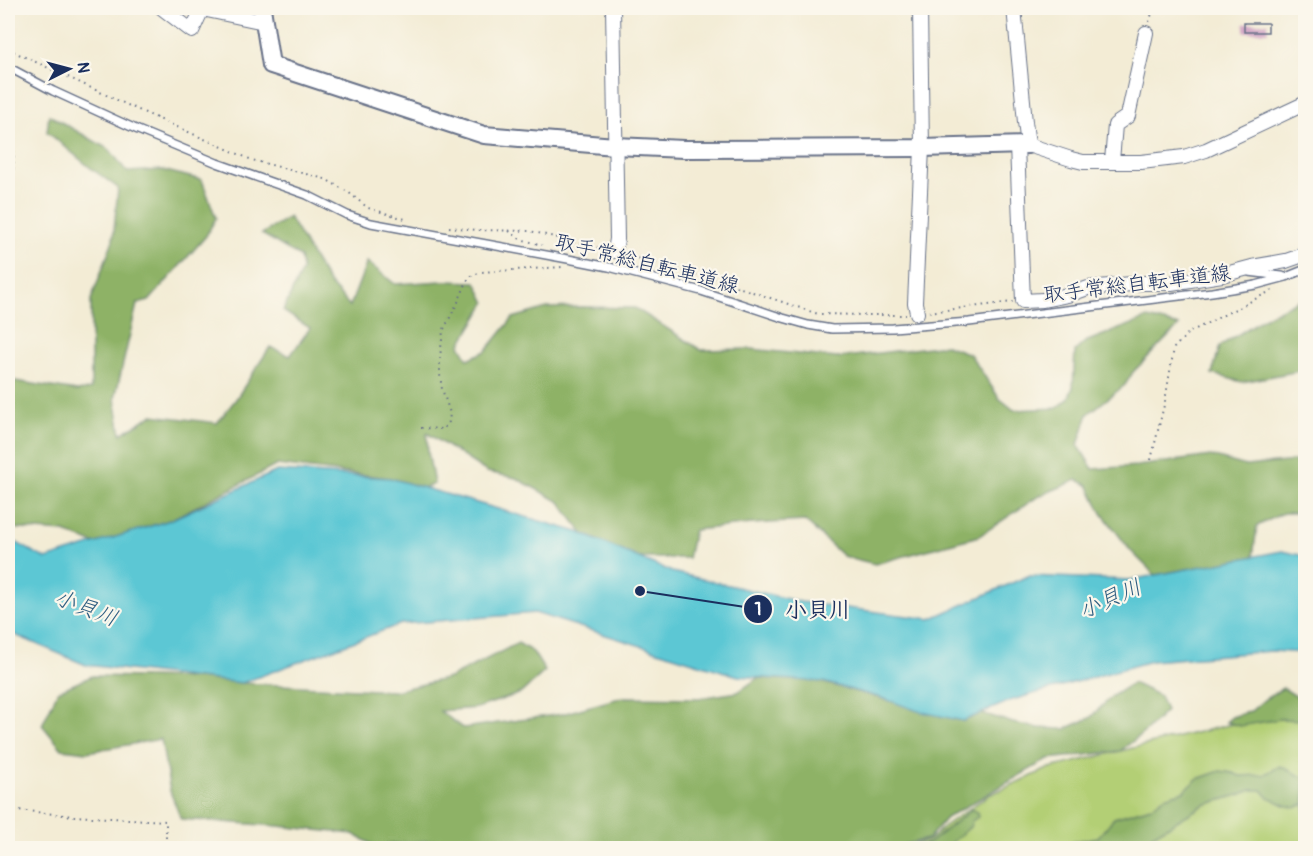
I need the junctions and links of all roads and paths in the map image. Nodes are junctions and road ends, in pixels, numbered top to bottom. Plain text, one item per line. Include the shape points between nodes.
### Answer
1 (162, 8) edge
2 (613, 8) edge
3 (920, 8) edge
4 (1014, 8) edge
5 (1154, 8) edge
6 (263, 15) edge
7 (1146, 33) joint
8 (8, 49) edge
9 (8, 67) edge
10 (1305, 103) edge
11 (8, 135) edge
12 (1023, 145) junction
13 (615, 146) junction
14 (922, 148) junction
15 (1112, 161) junction
16 (407, 220) dead end
17 (440, 226) dead end
18 (615, 251) junction
19 (1305, 254) edge
20 (572, 260) junction
21 (1305, 269) edge
22 (1240, 270) junction
23 (1286, 277) junction
24 (1273, 290) dead end
25 (1023, 301) junction
26 (917, 313) junction
27 (9, 348) dead end
28 (421, 428) dead end
29 (1151, 460) dead end
30 (8, 809) edge
31 (166, 849) edge

1 - 6 street via 192,31 202,9
2 - 13 street
3 - 14 street
4 - 12 street via 1025,122
5 - 7 path
6 - 13 street via 272,64 484,135
7 - 15 street via 1128,116 1115,124
8 - 16 path via 252,160 325,179 368,208
9 - 20 lane, 取手常総自転車道線 via 138,130 370,223
10 - 15 street via 1184,157
11 - 27 path via 14,138
12 - 14 street
12 - 15 street via 1083,162
12 - 25 street
13 - 14 street
13 - 18 street
14 - 26 street
17 - 18 path via 530,231
18 - 26 path via 818,314
19 - 22 street
20 - 23 lane, 取手常総自転車道線 via 646,276 808,326 832,329 969,322 1212,292
20 - 28 path via 569,266 481,272 469,277 443,331 440,375 449,422 443,429
21 - 23 lane, 取手常総自転車道線
22 - 23 lane
22 - 25 street via 1172,283 1089,288
24 - 29 path via 1188,333 1174,348
25 - 26 path
30 - 31 path via 166,821

